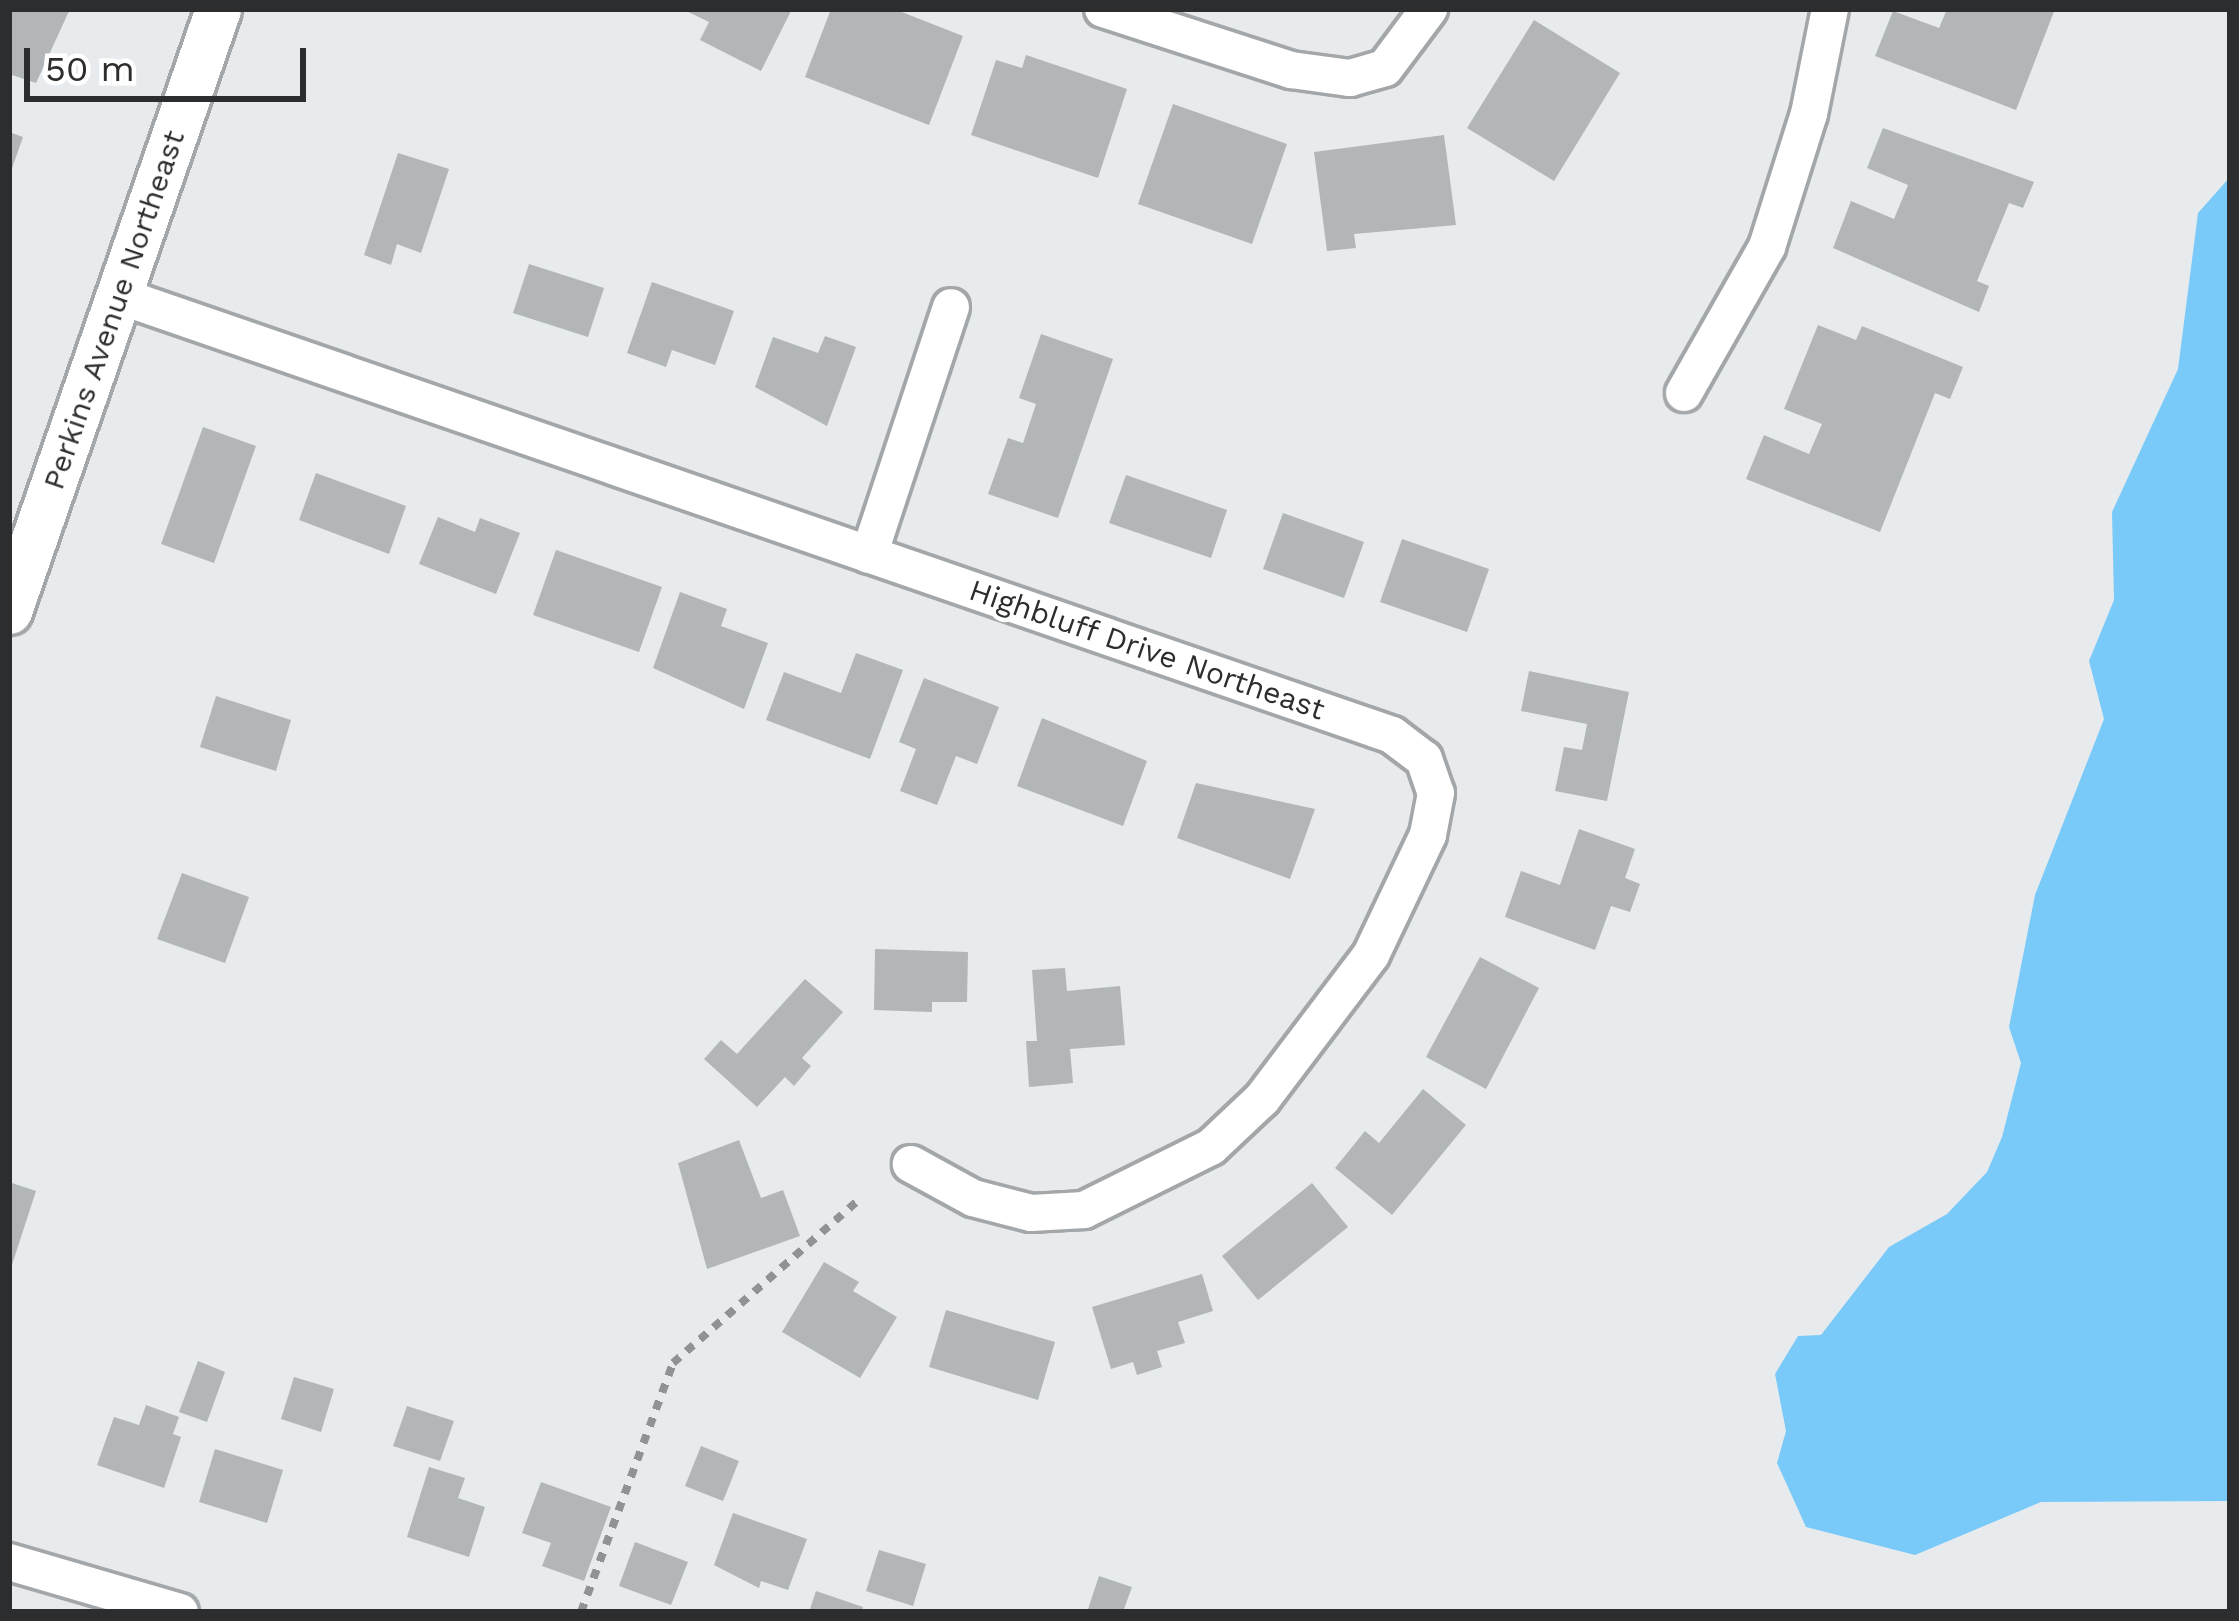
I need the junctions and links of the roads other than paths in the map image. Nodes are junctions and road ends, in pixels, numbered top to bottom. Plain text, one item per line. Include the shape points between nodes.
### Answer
1 (218, 9) edge
2 (1103, 9) edge
3 (1829, 9) edge
4 (1422, 21) edge
5 (120, 296) junction
6 (951, 307) dead end
7 (1684, 393) dead end
8 (869, 554) junction
9 (9, 611) edge
10 (911, 1164) dead end
11 (9, 1562) edge
12 (180, 1612) edge

1 - 5 street, Perkins Avenue Northeast
2 - 4 street via 1291,70 1350,78 1385,68
3 - 7 street via 1809,114 1767,248
5 - 8 street, Highbluff Drive Northeast
5 - 9 street, Perkins Avenue Northeast
6 - 8 street
8 - 10 street, Highbluff Drive Northeast via 1392,735 1424,759 1436,794 1428,835 1371,955 1262,1100 1211,1147 1084,1210 1049,1212 973,1198
11 - 12 street

